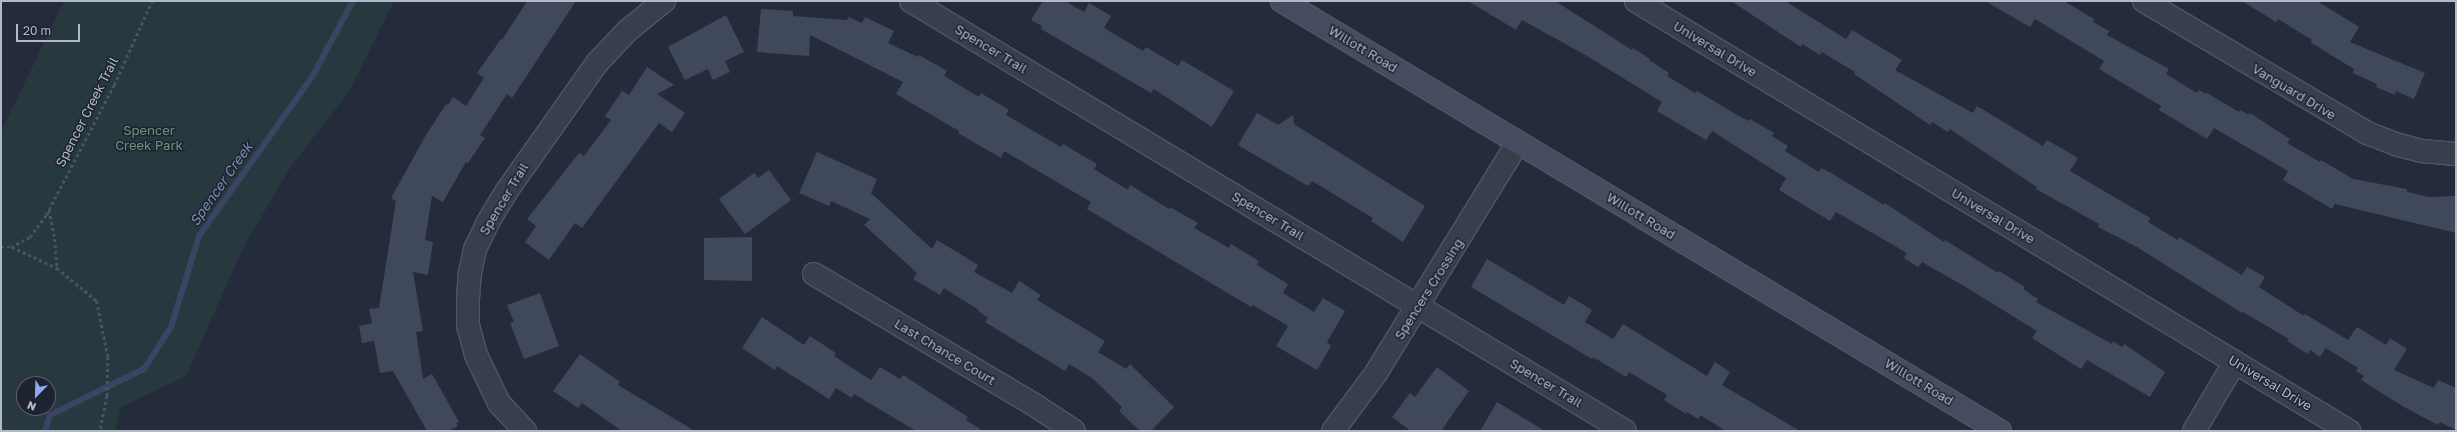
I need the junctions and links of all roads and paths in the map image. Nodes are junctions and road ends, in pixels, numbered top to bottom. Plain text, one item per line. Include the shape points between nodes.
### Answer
1 (152, 1) edge
2 (664, 1) edge
3 (911, 1) edge
4 (1282, 1) edge
5 (1636, 1) edge
6 (2144, 1) edge
7 (1518, 142) junction
8 (2456, 154) edge
9 (48, 209) junction
10 (1, 246) edge
11 (11, 247) junction
12 (57, 268) junction
13 (814, 274) dead end
14 (1419, 306) junction
15 (2235, 362) junction
16 (100, 431) edge
17 (525, 431) edge
18 (1074, 431) edge
19 (1333, 431) edge
20 (1625, 431) edge
21 (2000, 431) edge
22 (2194, 431) edge
23 (2349, 431) edge

1 - 9 path, Spencer Creek Trail via 114,85
2 - 17 street, Spencer Trail via 627,31 597,63 506,192 476,249 470,273 468,326 476,355 499,403
3 - 14 street, Spencer Trail
4 - 7 main road, Willott Road
5 - 15 street, Universal Drive
6 - 8 street, Vanguard Drive via 2367,133 2422,151
7 - 14 street, Spencers Crossing
7 - 21 main road, Willott Road
9 - 11 path, Spencer Creek Trail via 30,237
9 - 12 path via 55,239
10 - 11 path
11 - 12 path
12 - 16 path via 97,301 108,357 108,379
13 - 18 street, Last Chance Court
14 - 19 street, Spencers Crossing via 1376,373
14 - 20 street, Spencer Trail
15 - 22 street
15 - 23 street, Universal Drive

